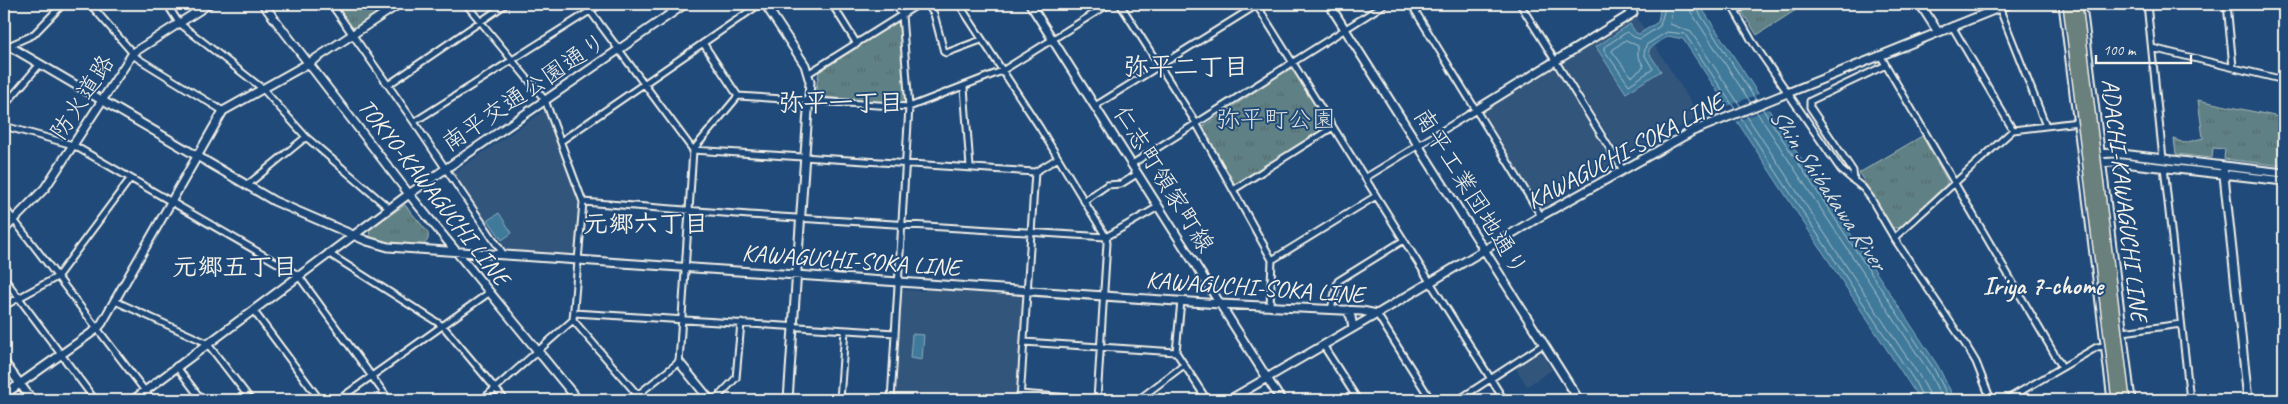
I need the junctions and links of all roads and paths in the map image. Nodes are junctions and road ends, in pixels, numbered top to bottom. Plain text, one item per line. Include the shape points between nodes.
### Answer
1 (63, 4) edge
2 (90, 4) edge
3 (167, 4) edge
4 (209, 4) edge
5 (263, 4) edge
6 (331, 4) edge
7 (399, 4) edge
8 (466, 4) edge
9 (506, 4) edge
10 (585, 4) edge
11 (601, 4) edge
12 (685, 4) edge
13 (760, 4) edge
14 (765, 4) edge
15 (832, 4) edge
16 (895, 4) edge
17 (919, 4) edge
18 (927, 4) edge
19 (959, 4) edge
20 (1030, 4) edge
21 (1110, 4) edge
22 (1120, 4) edge
23 (1256, 4) edge
24 (1330, 4) edge
25 (1385, 4) edge
26 (1411, 4) edge
27 (1520, 4) edge
28 (1628, 4) edge
29 (1731, 4) edge
30 (1747, 4) edge
31 (1920, 4) edge
32 (2008, 4) edge
33 (2063, 4) edge
34 (2068, 4) edge
35 (2077, 4) edge
36 (2081, 4) edge
37 (2147, 4) edge
38 (2227, 4) edge
39 (1999, 8) junction
40 (591, 11) junction
41 (1735, 11) junction
42 (902, 14) junction
43 (482, 21) junction
44 (179, 23) junction
45 (1952, 26) junction
46 (1345, 29) junction
47 (1938, 32) junction
48 (352, 34) junction
49 (1053, 39) junction
50 (981, 40) junction
51 (703, 43) junction
52 (6, 44) edge
53 (857, 44) junction
54 (2152, 48) junction
55 (618, 50) junction
56 (133, 53) junction
57 (1880, 55) junction
58 (513, 59) junction
59 (1292, 62) junction
60 (1555, 62) junction
61 (309, 63) junction
62 (40, 64) junction
63 (1886, 65) junction
64 (1160, 66) junction
65 (2233, 67) junction
66 (1002, 71) junction
67 (809, 73) junction
68 (2284, 80) edge
69 (644, 83) junction
70 (388, 85) junction
71 (964, 87) junction
72 (263, 89) junction
73 (1783, 94) junction
74 (738, 96) junction
75 (545, 100) junction
76 (101, 101) junction
77 (809, 101) junction
78 (4, 106) edge
79 (1095, 106) junction
80 (909, 107) junction
81 (1476, 110) junction
82 (224, 111) junction
83 (414, 122) junction
84 (2078, 122) junction
85 (1196, 123) junction
86 (4, 126) edge
87 (2046, 126) junction
88 (1333, 127) junction
89 (2013, 130) junction
90 (306, 137) junction
91 (561, 141) junction
92 (73, 145) junction
93 (1419, 145) junction
94 (693, 150) junction
95 (2100, 154) junction
96 (197, 158) junction
97 (804, 158) junction
98 (1058, 158) junction
99 (2163, 159) junction
100 (2083, 161) junction
101 (2101, 163) junction
102 (906, 164) junction
103 (1132, 164) junction
104 (970, 167) junction
105 (446, 168) junction
106 (2164, 168) junction
107 (1623, 170) junction
108 (2222, 170) junction
109 (1035, 172) junction
110 (2284, 173) edge
111 (1137, 174) junction
112 (130, 178) junction
113 (1365, 178) junction
114 (2284, 180) edge
115 (1854, 181) junction
116 (1955, 183) junction
117 (246, 186) junction
118 (1233, 190) junction
119 (409, 194) junction
120 (1376, 196) junction
121 (1084, 200) junction
122 (172, 202) junction
123 (582, 202) junction
124 (4, 207) edge
125 (1158, 207) junction
126 (390, 208) junction
127 (689, 211) junction
128 (1541, 216) junction
129 (800, 218) junction
130 (13, 222) junction
131 (903, 225) junction
132 (4, 230) edge
133 (1031, 233) junction
134 (353, 235) junction
135 (1106, 237) junction
136 (1894, 238) junction
137 (1404, 240) junction
138 (1485, 249) junction
139 (456, 252) junction
140 (328, 253) junction
141 (504, 256) junction
142 (1272, 260) junction
143 (579, 261) junction
144 (685, 268) junction
145 (298, 275) junction
146 (797, 275) junction
147 (57, 277) junction
148 (4, 278) edge
149 (898, 282) junction
150 (1430, 282) junction
151 (1026, 291) junction
152 (490, 292) junction
153 (1104, 296) junction
154 (18, 298) junction
155 (115, 301) junction
156 (1181, 302) junction
157 (1220, 304) junction
158 (4, 306) edge
159 (1270, 306) junction
160 (1331, 308) junction
161 (253, 310) junction
162 (1347, 310) junction
163 (574, 313) junction
164 (1377, 314) junction
165 (574, 320) junction
166 (682, 320) junction
167 (741, 324) junction
168 (2181, 324) junction
169 (443, 326) junction
170 (793, 327) junction
171 (1353, 328) junction
172 (97, 329) junction
173 (845, 330) junction
174 (2123, 332) junction
175 (895, 333) junction
176 (207, 342) junction
177 (1024, 342) junction
178 (1544, 344) junction
179 (1323, 345) junction
180 (2105, 346) junction
181 (1101, 348) junction
182 (538, 352) junction
183 (1176, 352) junction
184 (61, 354) junction
185 (4, 362) edge
186 (679, 362) junction
187 (1184, 365) junction
188 (176, 366) junction
189 (2062, 367) junction
190 (372, 377) junction
191 (1267, 378) junction
192 (1491, 379) junction
193 (20, 384) junction
194 (495, 389) junction
195 (145, 391) junction
196 (1020, 394) junction
197 (4, 395) edge
198 (638, 395) junction
199 (32, 400) edge
200 (95, 400) edge
201 (132, 400) edge
202 (152, 400) edge
203 (202, 400) edge
204 (251, 400) edge
205 (320, 400) edge
206 (338, 400) edge
207 (389, 400) edge
208 (482, 400) edge
209 (505, 400) edge
210 (578, 400) edge
211 (631, 400) edge
212 (642, 400) edge
213 (710, 400) edge
214 (715, 400) edge
215 (788, 400) edge
216 (840, 400) edge
217 (891, 400) edge
218 (1020, 400) edge
219 (1097, 400) edge
220 (1138, 400) edge
221 (1207, 400) edge
222 (1229, 400) edge
223 (1281, 400) edge
224 (1358, 400) edge
225 (1431, 400) edge
226 (1458, 400) edge
227 (1504, 400) edge
228 (1579, 400) edge
229 (1991, 400) edge
230 (2006, 400) edge
231 (2112, 400) edge
232 (2117, 400) edge
233 (2125, 400) edge
234 (2131, 400) edge
235 (2190, 400) edge
236 (2248, 400) edge

1 - 52 street via 33,35
2 - 56 street
3 - 44 street
4 - 44 street, 防火道路
5 - 61 street, TOKYO-KAWAGUCHI LINE
6 - 48 street
7 - 48 street
8 - 43 street
9 - 43 street
10 - 40 street
11 - 40 street
12 - 55 street, 南平交通公園通り
13 - 51 street
14 - 67 street
15 - 53 street
16 - 42 street
17 - 42 street
18 - 50 street via 934,14 946,54
19 - 50 street
20 - 49 street, 仁志町領家町線
21 - 49 street
22 - 64 street
23 - 59 street
23 - 64 street
24 - 46 street, 南平工業団地通り
25 - 46 street
26 - 81 street
27 - 60 street
28 - 60 street via 1634,13
29 - 41 street
30 - 41 street
31 - 47 street
32 - 39 street, KAWAGUCHI-SOKA LINE
33 - 84 street, ADACHI-KAWAGUCHI LINE
34 - 232 highway, bridge
35 - 233 highway, bridge
36 - 95 street, ADACHI-KAWAGUCHI LINE
37 - 54 street
38 - 65 street
39 - 45 street, KAWAGUCHI-SOKA LINE
39 - 87 street
40 - 55 street
40 - 58 street
41 - 73 street
42 - 53 street
42 - 80 street
43 - 58 street
43 - 70 street
44 - 56 street, 防火道路
44 - 72 street
45 - 47 street, KAWAGUCHI-SOKA LINE
45 - 89 street
46 - 59 street
46 - 93 street, 南平工業団地通り
47 - 57 street, KAWAGUCHI-SOKA LINE
48 - 61 street
48 - 70 street
49 - 66 street
49 - 79 street, 仁志町領家町線
50 - 66 street
51 - 69 street
51 - 74 street
52 - 62 street, KAWAGUCHI-SOKA LINE
53 - 67 street
54 - 65 street
54 - 99 street
55 - 69 street
55 - 75 street, 南平交通公園通り
56 - 76 street, 防火道路
56 - 82 street
57 - 63 street
57 - 73 street, KAWAGUCHI-SOKA LINE
58 - 75 street
58 - 83 street
59 - 85 street
59 - 88 street
60 - 81 street
60 - 107 street
61 - 72 street
61 - 119 street, TOKYO-KAWAGUCHI LINE
62 - 76 street, KAWAGUCHI-SOKA LINE
62 - 78 street
63 - 115 street via 1810,101 1810,107 1852,171
63 - 116 street
64 - 79 street
64 - 85 street
65 - 68 street
66 - 71 street
66 - 98 street
67 - 77 street
69 - 91 street
69 - 94 street
70 - 83 street
71 - 80 street
71 - 104 street
72 - 82 street
72 - 90 street
73 - 107 street, KAWAGUCHI-SOKA LINE via 1717,120
73 - 115 street via 1841,170
74 - 77 street
74 - 94 street
75 - 91 street
75 - 105 street, 南平交通公園通り
76 - 92 street, 防火道路
76 - 96 street, KAWAGUCHI-SOKA LINE
77 - 80 street
77 - 97 street
79 - 103 street, 仁志町領家町線
80 - 102 street
81 - 93 street
81 - 128 street
82 - 96 street
83 - 105 street
84 - 87 street
84 - 100 street, ADACHI-KAWAGUCHI LINE
85 - 103 street
85 - 118 street
86 - 92 street
87 - 89 street
88 - 113 street
88 - 118 street
89 - 116 street
90 - 117 street
90 - 126 street
91 - 123 street
92 - 112 street
92 - 130 street, 防火道路 via 45,188
93 - 113 street
93 - 138 street, 南平工業団地通り
94 - 97 street
94 - 127 street
95 - 99 street
95 - 100 street via 2090,155
95 - 101 street, ADACHI-KAWAGUCHI LINE
96 - 117 street, KAWAGUCHI-SOKA LINE
96 - 122 street
97 - 102 street
97 - 129 street
98 - 109 street
98 - 121 street
99 - 108 street
100 - 101 street
100 - 180 street, ADACHI-KAWAGUCHI LINE
101 - 106 street
101 - 174 street, ADACHI-KAWAGUCHI LINE
102 - 104 street
102 - 131 street
103 - 111 street, 仁志町領家町線
104 - 109 street
105 - 119 street, 南平交通公園通り
105 - 141 street
106 - 108 street
106 - 168 street
107 - 128 street, KAWAGUCHI-SOKA LINE
108 - 110 street
108 - 114 street
108 - 236 street
109 - 133 street
111 - 121 street
111 - 125 street, 仁志町領家町線
112 - 122 street
112 - 147 street
113 - 120 street
115 - 136 street via 1870,197
116 - 136 street
116 - 189 street
117 - 134 street, KAWAGUCHI-SOKA LINE via 274,202
118 - 142 street
119 - 126 street, 南平交通公園通り
119 - 139 street, TOKYO-KAWAGUCHI LINE
120 - 137 street
120 - 142 street
121 - 135 street
122 - 145 street
122 - 155 street
123 - 127 street
123 - 143 street
124 - 130 street
125 - 135 street
125 - 157 street, 仁志町領家町線
126 - 134 street, 南平交通公園通り
127 - 129 street
127 - 144 street
128 - 138 street, KAWAGUCHI-SOKA LINE
129 - 131 street
129 - 146 street
130 - 132 street, 防火道路
130 - 147 street
131 - 133 street
131 - 149 street
133 - 135 street
133 - 151 street
134 - 139 street, KAWAGUCHI-SOKA LINE via 388,247
134 - 140 street, 南平交通公園通り
135 - 153 street
136 - 229 street via 1976,362
137 - 150 street
137 - 160 street via 1338,281
138 - 150 street, KAWAGUCHI-SOKA LINE
138 - 178 street, 南平工業団地通り
139 - 141 street, KAWAGUCHI-SOKA LINE
139 - 152 street, TOKYO-KAWAGUCHI LINE
140 - 145 street, 南平交通公園通り
140 - 169 street
141 - 143 street, KAWAGUCHI-SOKA LINE
142 - 159 street
143 - 144 street, KAWAGUCHI-SOKA LINE
143 - 163 street
144 - 146 street, KAWAGUCHI-SOKA LINE
144 - 166 street
145 - 161 street, 南平交通公園通り
145 - 190 street
146 - 149 street, KAWAGUCHI-SOKA LINE
146 - 170 street
147 - 154 street
147 - 172 street
148 - 154 street
149 - 151 street, KAWAGUCHI-SOKA LINE
149 - 175 street
150 - 164 street, KAWAGUCHI-SOKA LINE
150 - 192 street
151 - 153 street, KAWAGUCHI-SOKA LINE
151 - 177 street
152 - 169 street
152 - 182 street, TOKYO-KAWAGUCHI LINE
153 - 156 street, KAWAGUCHI-SOKA LINE
153 - 181 street
154 - 158 street
154 - 184 street
155 - 172 street
155 - 176 street
156 - 157 street, KAWAGUCHI-SOKA LINE
156 - 183 street
157 - 159 street, KAWAGUCHI-SOKA LINE
157 - 191 street, 仁志町領家町線
159 - 160 street, KAWAGUCHI-SOKA LINE
160 - 162 street, KAWAGUCHI-SOKA LINE
161 - 176 street, 南平交通公園通り
161 - 205 street
162 - 164 street, KAWAGUCHI-SOKA LINE
162 - 171 street via 1352,317
163 - 165 street
163 - 166 street
164 - 171 street
164 - 225 street
165 - 182 street
165 - 198 street
166 - 167 street
166 - 186 street
167 - 170 street
167 - 214 street via 736,378
168 - 174 street
168 - 235 street
169 - 190 street
169 - 194 street
170 - 173 street
170 - 215 street
171 - 179 street
172 - 184 street
172 - 195 street
173 - 175 street
173 - 216 street
174 - 234 street, ADACHI-KAWAGUCHI LINE
175 - 217 street
176 - 188 street, 南平交通公園通り
176 - 204 street
177 - 181 street
177 - 196 street
178 - 192 street
178 - 228 street, 南平工業団地通り
179 - 191 street
179 - 224 street
180 - 189 street
180 - 231 street, ADACHI-KAWAGUCHI LINE
181 - 183 street
181 - 219 street
182 - 194 street
182 - 210 street, TOKYO-KAWAGUCHI LINE
183 - 187 street
184 - 193 street
184 - 200 street
185 - 193 street
186 - 198 street
186 - 213 street
187 - 220 street
187 - 221 street
188 - 195 street, 南平交通公園通り
188 - 203 street
189 - 230 street
190 - 206 street
190 - 207 street
191 - 222 street
191 - 223 street, 仁志町領家町線
192 - 226 street
192 - 227 street
193 - 197 street
193 - 199 street
194 - 208 street
194 - 209 street
195 - 201 street, 南平交通公園通り
195 - 202 street
196 - 218 street
196 - 219 street
198 - 211 street
198 - 212 street

